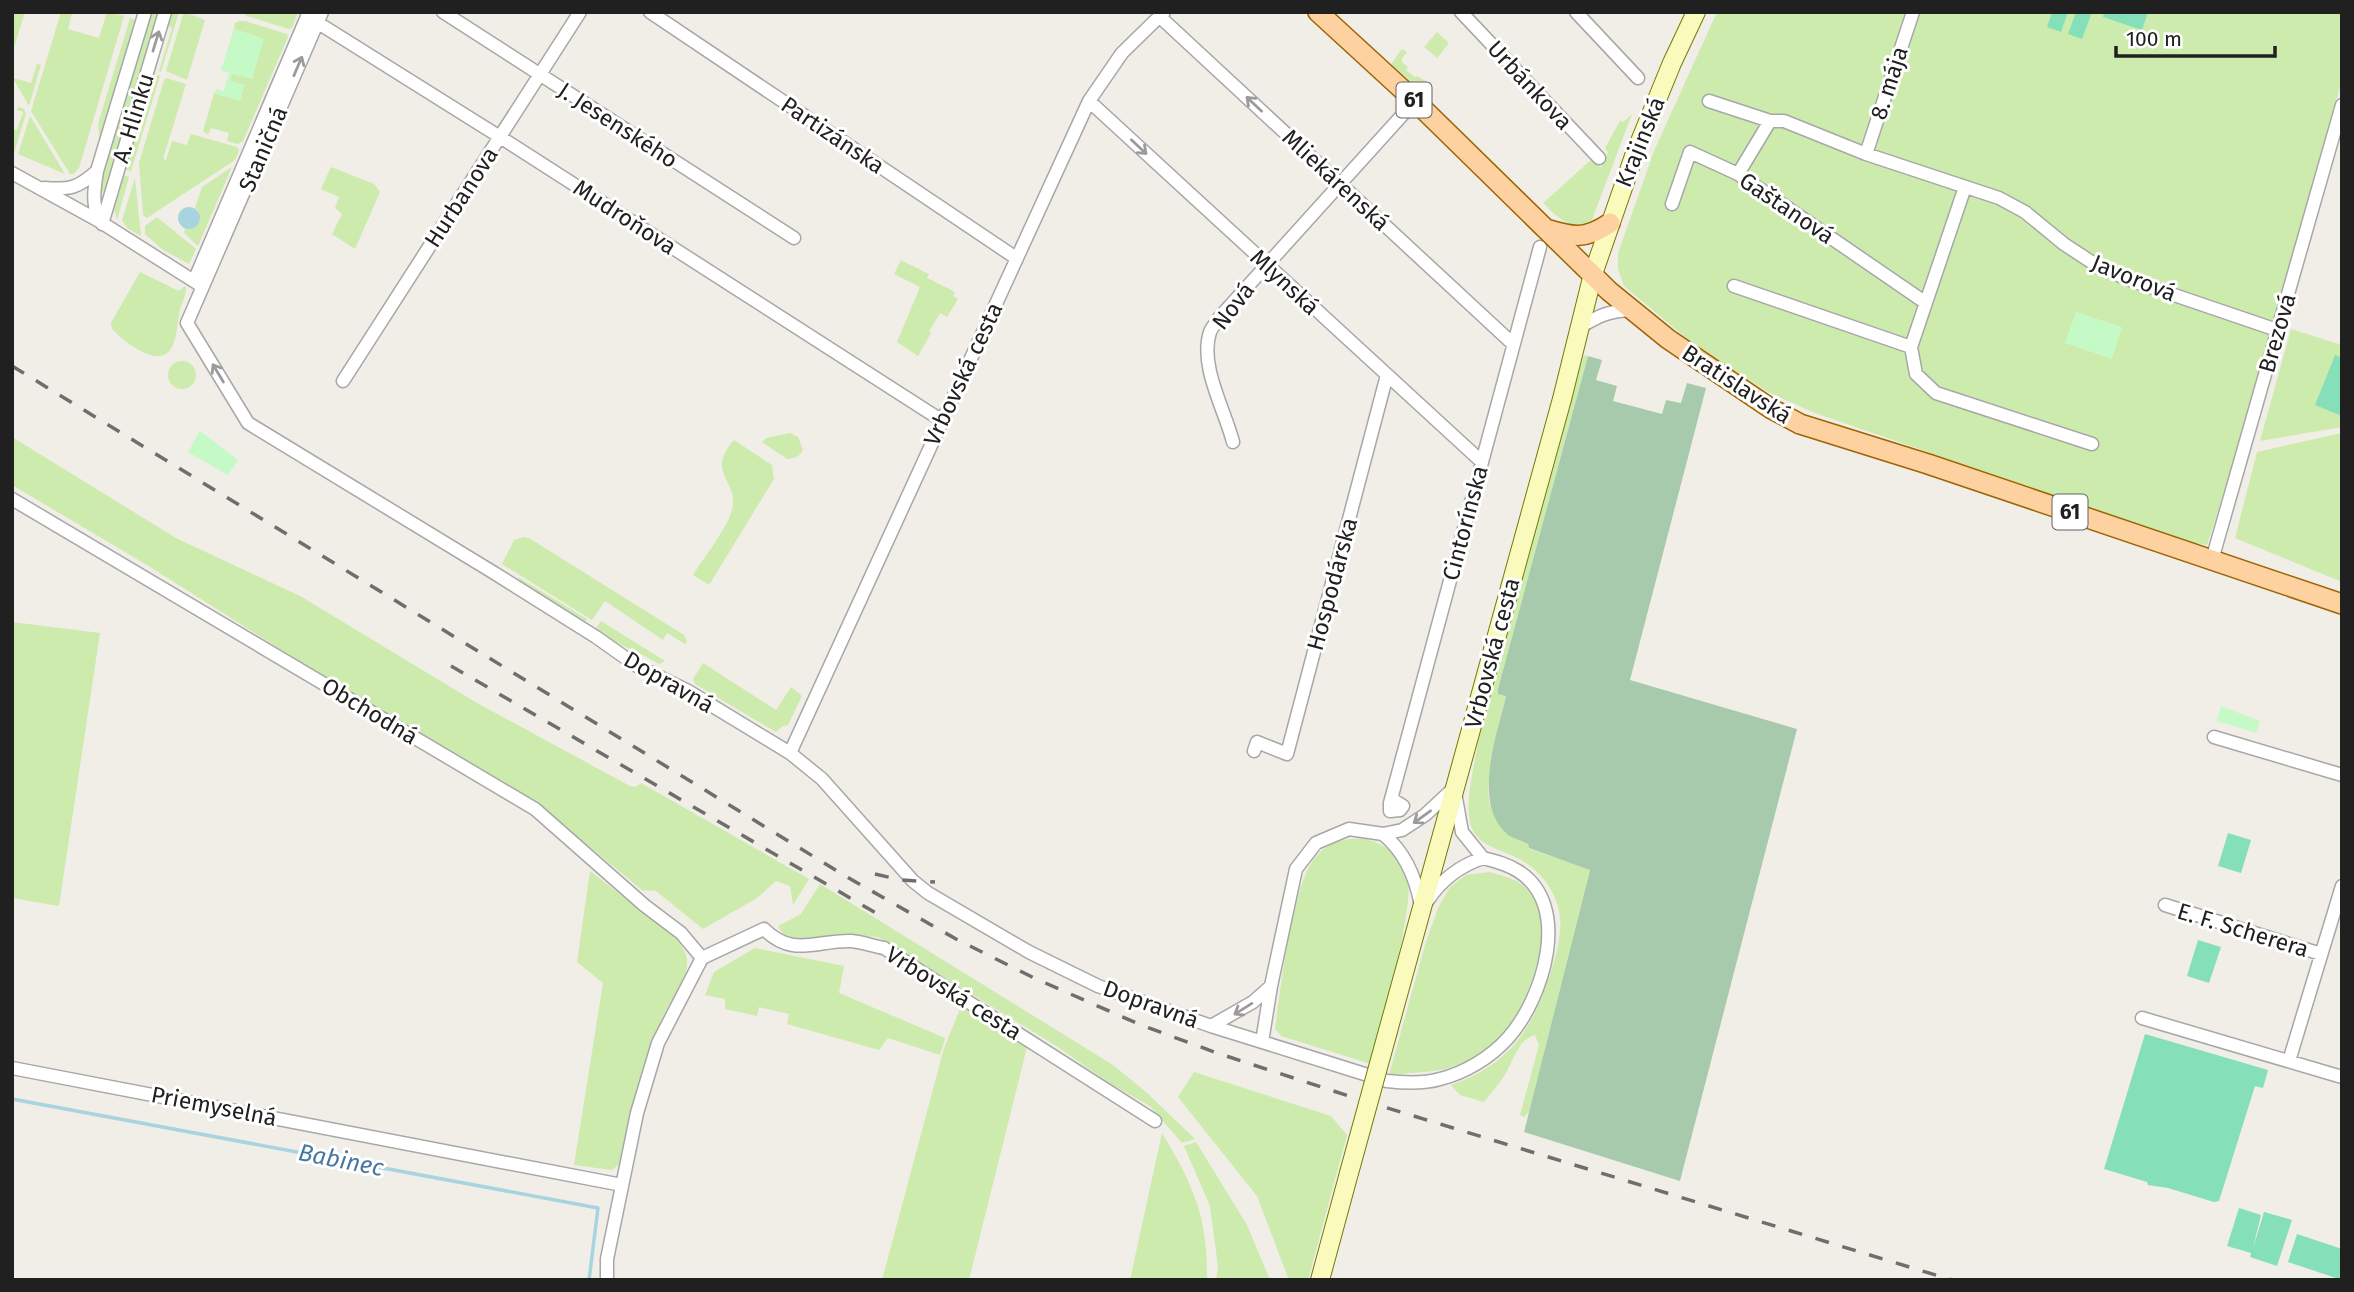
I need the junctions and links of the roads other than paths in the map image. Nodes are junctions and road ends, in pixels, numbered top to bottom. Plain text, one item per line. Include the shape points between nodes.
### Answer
1 (145, 12) edge
2 (165, 12) edge
3 (443, 12) edge
4 (580, 12) edge
5 (650, 12) edge
6 (1318, 12) edge
7 (1461, 12) edge
8 (1576, 12) edge
9 (1696, 12) edge
10 (1913, 12) edge
11 (1162, 14) edge
12 (314, 16) edge
13 (540, 75) junction
14 (1638, 78) dead end
15 (1089, 101) junction
16 (1709, 101) dead end
17 (1415, 102) junction
18 (2342, 105) edge
19 (1770, 121) junction
20 (500, 137) junction
21 (1866, 154) junction
22 (1599, 158) dead end
23 (97, 171) junction
24 (12, 173) edge
25 (1738, 174) junction
26 (1340, 184) junction
27 (1965, 187) junction
28 (41, 188) junction
29 (1672, 204) dead end
30 (100, 223) junction
31 (1610, 223) junction
32 (794, 238) dead end
33 (1542, 238) junction
34 (1016, 258) junction
35 (1267, 265) junction
36 (1592, 274) junction
37 (199, 284) junction
38 (1734, 286) dead end
39 (1926, 303) junction
40 (1632, 310) junction
41 (1580, 327) junction
42 (2277, 330) junction
43 (1513, 344) junction
44 (1911, 347) junction
45 (1387, 376) junction
46 (342, 382) dead end
47 (941, 420) junction
48 (1233, 442) dead end
49 (2092, 444) dead end
50 (1482, 462) junction
51 (12, 499) edge
52 (2212, 560) junction
53 (2342, 604) edge
54 (2214, 737) dead end
55 (1254, 751) dead end
56 (790, 753) junction
57 (2342, 775) edge
58 (1454, 788) junction
59 (1392, 799) dead end
60 (1383, 834) junction
61 (1483, 858) junction
62 (2342, 886) edge
63 (2165, 905) dead end
64 (1422, 909) junction
65 (2321, 954) junction
66 (702, 958) junction
67 (1270, 986) junction
68 (2142, 1018) dead end
69 (1211, 1026) junction
70 (1262, 1042) junction
71 (2289, 1061) junction
72 (12, 1068) edge
73 (2342, 1076) edge
74 (1155, 1121) dead end
75 (622, 1185) junction
76 (607, 1280) edge
77 (1320, 1280) edge

1 - 23 street, A. Hlinku
30 -> 2 street, A. Hlinku
3 - 13 street, J. Jesenského
4 - 13 street, Hurbanova
5 - 34 street, Partizánska
6 - 17 main road, Bratislavská / 61
7 - 22 street, Urbánkova
8 - 14 street
9 - 31 main road, Krajinská via 1648,120
10 - 21 street, 8. mája
11 - 15 street, Vrbovská cesta via 1122,53
26 -> 11 street, Mliekárenská
12 - 20 street, Mudroňova
12 - 37 street, Staničná
13 - 20 street, Hurbanova
13 - 32 street, J. Jesenského
15 - 34 street, Vrbovská cesta
15 -> 35 street, Mlynská
16 - 19 street, Javorová
17 - 26 street, Nová
17 - 33 main road, Bratislavská / 61
18 - 42 street, Brezová
19 - 21 street, Javorová via 1784,121
19 - 25 street
20 - 46 street, Hurbanova
20 - 47 street, Mudroňova
21 - 27 street, Javorová
23 - 28 street, A. Hlinku via 82,185 65,190
23 - 30 street, A. Hlinku via 92,195
24 - 28 street, A. Hlinku
25 - 29 street, Gaštanová via 1690,152
25 - 39 street, Gaštanová
26 - 35 street, Nová
26 - 43 street, Mliekárenská
27 - 39 street
27 - 42 street, Javorová via 2025,212 2099,267
28 - 30 street, A. Hlinku
30 - 37 street, A. Hlinku
31 - 33 main road via 1575,237
31 - 36 main road, Krajinská
33 - 36 main road, Bratislavská / 61
33 - 43 street, Cintorínska
34 - 47 street, Vrbovská cesta
35 - 45 street, Mlynská
35 - 48 street, Nová via 1210,332 1209,362
36 - 40 main road, Bratislavská / 61
36 - 41 main road, Vrbovská cesta
56 -> 37 street, Dopravná via 637,666 248,423 187,323
38 - 44 street
39 - 44 street
40 - 41 street via 1610,311
40 - 52 main road, Bratislavská / 61 via 1757,401 1800,425
41 - 58 main road, Vrbovská cesta
42 - 52 street, Brezová
43 - 50 street, Cintorínska
44 - 49 street via 1916,374 1936,393
45 - 50 street, Mlynská
45 - 55 street, Hospodárska via 1287,754 1257,742
47 - 56 street, Vrbovská cesta
50 - 59 street, Cintorínska
51 - 66 street, Obchodná via 535,809 681,933
52 - 53 main road, Bratislavská / 61
54 - 57 street
56 - 69 street, Dopravná via 822,779 928,893 1029,952 1098,985
58 -> 60 street via 1406,828
58 - 61 street via 1462,832
58 - 64 main road, Vrbovská cesta
60 - 64 street via 1409,865
60 - 67 street via 1349,829 1316,843 1296,869
61 - 64 street via 1449,876
61 - 70 street, Dopravná via 1526,877 1542,896 1549,927 1533,997 1495,1051 1442,1079 1408,1083 1363,1074
62 - 65 street, E. F. Scherera
63 - 65 street, E. F. Scherera
64 - 77 main road, Vrbovská cesta, bridge
65 - 71 street, E. F. Scherera
66 - 74 street, Vrbovská cesta via 764,929 794,947 852,941 884,948
66 - 75 street via 658,1043 644,1083
67 -> 69 street, Dopravná via 1253,1002
67 - 70 street
68 - 71 street
69 - 70 street, Dopravná
71 - 73 street
72 - 75 street, Priemyselná
75 - 76 street

